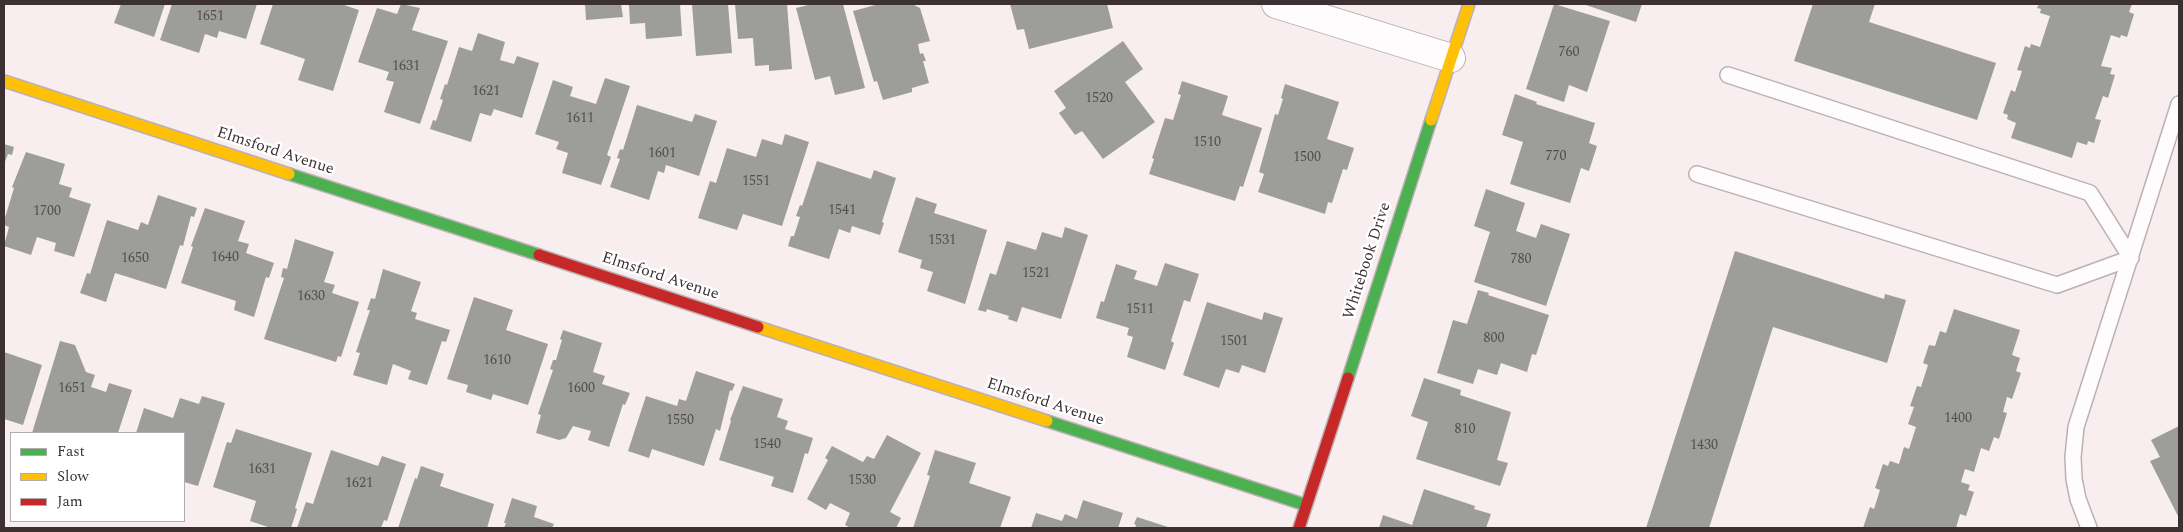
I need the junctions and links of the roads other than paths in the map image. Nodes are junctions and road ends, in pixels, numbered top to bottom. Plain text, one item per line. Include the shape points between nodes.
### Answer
1 (1276, 4) edge
2 (1469, 4) edge
3 (1451, 58) junction
4 (1728, 76) dead end
5 (4, 81) edge
6 (2179, 104) edge
7 (1697, 174) dead end
8 (2131, 258) junction
9 (1306, 505) junction
10 (1298, 528) edge
11 (2089, 528) edge

1 - 3 street
2 - 3 street, Whitebook Drive
3 - 9 street, Whitebook Drive
4 - 8 lane via 2090,193
5 - 9 street, Elmsford Avenue
6 - 8 lane
7 - 8 lane via 2057,285
8 - 11 lane via 2076,432 2073,457 2076,491
9 - 10 street, Whitebook Drive

